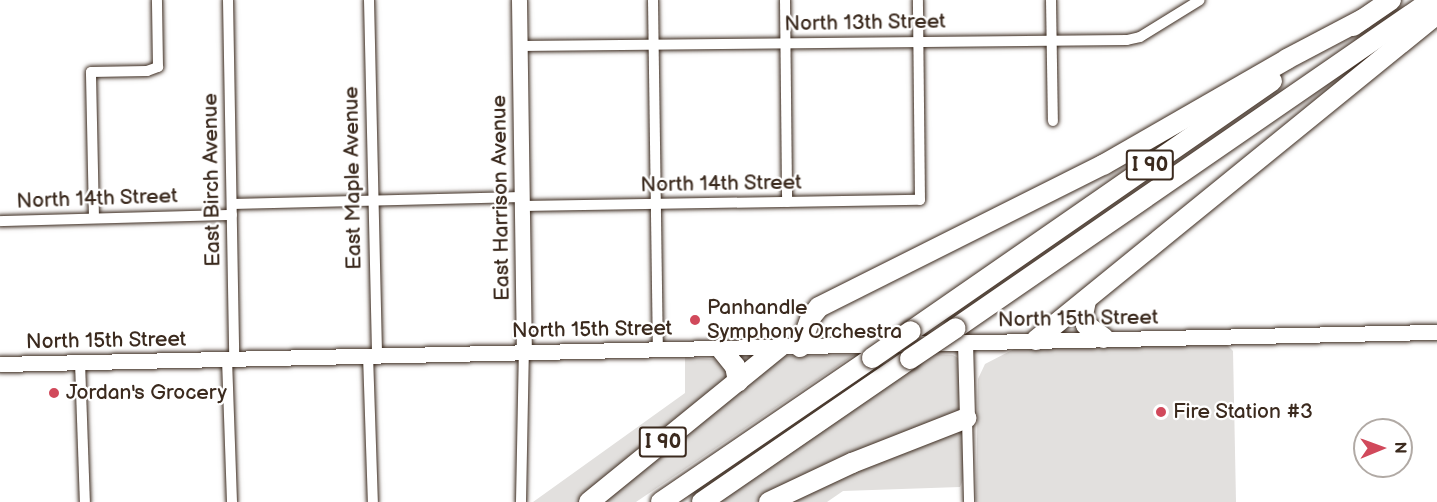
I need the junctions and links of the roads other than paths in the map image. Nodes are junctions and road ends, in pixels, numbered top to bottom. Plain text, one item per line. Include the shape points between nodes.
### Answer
1 (157, 0) edge
2 (228, 0) edge
3 (369, 0) edge
4 (519, 0) edge
5 (653, 0) edge
6 (784, 0) edge
7 (918, 0) edge
8 (1051, 0) edge
9 (1200, 0) edge
10 (1391, 0) edge
11 (1432, 0) edge
12 (1437, 14) edge
13 (1364, 19) junction
14 (1051, 40) junction
15 (919, 42) junction
16 (785, 44) junction
17 (654, 45) junction
18 (520, 46) junction
19 (1053, 121) dead end
20 (373, 200) junction
21 (522, 201) junction
22 (787, 202) junction
23 (656, 204) junction
24 (232, 209) junction
25 (94, 218) junction
26 (0, 221) edge
27 (1086, 301) junction
28 (1437, 332) edge
29 (961, 335) junction
30 (1104, 338) junction
31 (1036, 340) junction
32 (790, 347) junction
33 (721, 349) junction
34 (658, 350) junction
35 (524, 351) junction
36 (372, 355) junction
37 (230, 359) junction
38 (80, 362) junction
39 (0, 364) edge
40 (738, 382) junction
41 (967, 418) junction
42 (85, 502) edge
43 (232, 502) edge
44 (373, 502) edge
45 (521, 502) edge
46 (589, 502) edge
47 (661, 502) edge
48 (702, 502) edge
49 (769, 502) edge
50 (969, 502) edge

1 - 25 street via 158,67 147,71 91,72
2 - 24 street, East Birch Avenue
3 - 20 street, East Maple Avenue
4 - 18 main road, East Harrison Avenue
5 - 17 street
6 - 16 street
7 - 15 street
8 - 14 street
9 - 14 street, North 13th Street via 1140,37
10 - 13 highway, I 90
11 - 29 highway, I 90
12 - 27 highway
13 - 32 highway via 1103,165 819,307
13 - 47 highway, I 90, bridge
14 - 15 street, North 13th Street
14 - 19 street
15 - 16 street, North 13th Street
15 - 22 street, North 14th Street via 920,200
16 - 17 street, North 13th Street
16 - 22 street
17 - 18 street, North 13th Street
17 - 23 street
18 - 21 main road, East Harrison Avenue
20 - 21 street, North 14th Street
20 - 24 street, North 14th Street
20 - 36 street, East Maple Avenue
21 - 23 street, North 14th Street
21 - 35 main road, East Harrison Avenue
22 - 23 street, North 14th Street
23 - 34 street
24 - 25 street, North 14th Street
24 - 37 street, East Birch Avenue
25 - 26 street, North 14th Street
27 - 30 highway via 1086,325
27 - 31 highway
28 - 30 main road, North 15th Street
29 - 31 main road, North 15th Street
29 - 32 main road, North 15th Street
29 - 41 main road
29 - 48 highway, I 90, bridge via 910,359
30 - 31 main road, North 15th Street
32 - 33 main road, North 15th Street
32 - 40 highway, I 90
33 - 34 main road, North 15th Street
33 - 40 highway via 735,366
34 - 35 main road, North 15th Street
35 - 36 main road, North 15th Street
35 - 45 street, East Harrison Avenue
36 - 37 main road, North 15th Street
36 - 44 street, East Maple Avenue
37 - 38 main road, North 15th Street
37 - 43 street, East Birch Avenue
38 - 39 main road, North 15th Street
38 - 42 street
40 - 46 highway, I 90
41 - 49 highway via 852,463
41 - 50 street

